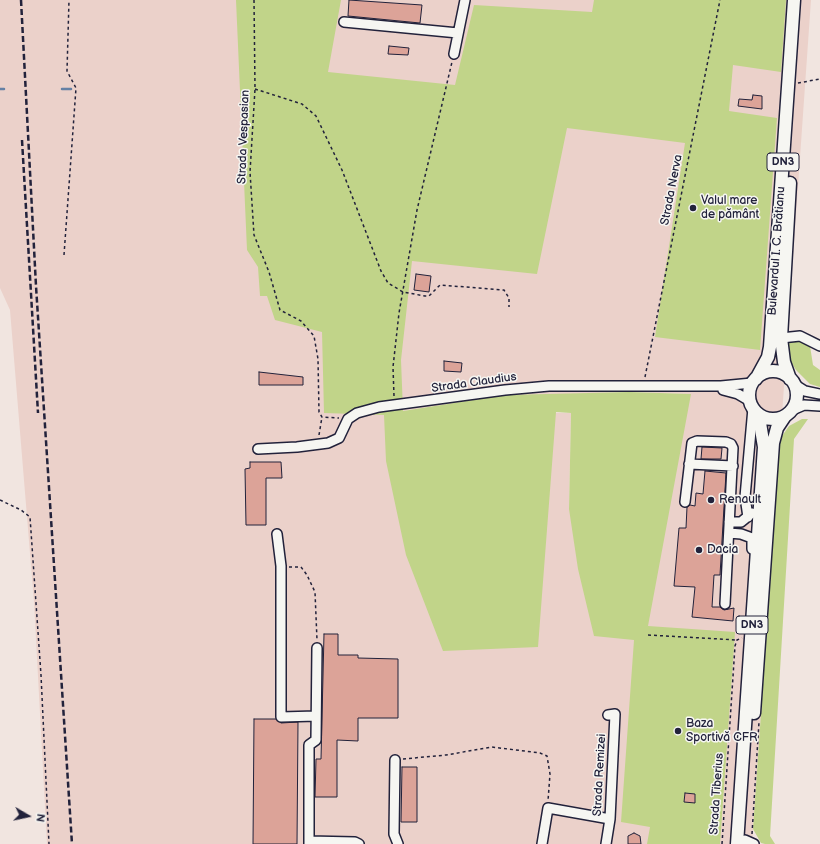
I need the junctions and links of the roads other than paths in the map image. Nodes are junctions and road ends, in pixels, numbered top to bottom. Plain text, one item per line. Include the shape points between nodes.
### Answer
1 (465, 0) edge
2 (794, 0) edge
3 (802, 0) edge
4 (344, 22) dead end
5 (458, 33) junction
6 (454, 54) road end
7 (781, 338) junction
8 (820, 346) edge
9 (754, 381) junction
10 (792, 381) junction
11 (710, 387) junction
12 (820, 394) edge
13 (751, 405) junction
14 (820, 406) edge
15 (788, 414) junction
16 (258, 449) dead end
17 (689, 464) junction
18 (732, 466) junction
19 (685, 502) dead end
20 (760, 503) junction
21 (748, 517) junction
22 (729, 522) junction
23 (729, 533) junction
24 (277, 534) dead end
25 (725, 604) dead end
26 (751, 634) junction
27 (317, 648) road end
28 (608, 715) dead end
29 (316, 716) junction
30 (395, 760) road end
31 (610, 819) junction
32 (309, 843) edge
33 (746, 843) edge
34 (358, 844) edge
35 (398, 844) edge
36 (542, 844) edge
37 (606, 844) edge

1 - 5 lane
2 - 9 main road, Bulevardul I. C. Brătianu / DN3 via 771,339 768,357
3 - 7 main road, Bulevardul I. C. Brătianu / DN3
4 - 5 lane
5 - 6 lane
7 - 8 lane via 800,336
7 - 10 main road, Bulevardul I. C. Brătianu / DN3 via 784,362
9 - 10 main road via 769,372 776,372
9 - 11 lane, Strada Claudius via 734,386
9 - 13 main road via 749,394
10 - 12 lane via 805,392
10 - 15 main road via 796,398
11 - 13 lane, Strada Claudius via 729,391
11 - 16 lane, Strada Claudius via 549,386 505,390 356,413 348,419 339,438 328,443
13 - 15 main road via 757,413 767,418 779,418
13 - 20 main road, DN3 via 760,423 764,442
13 - 21 lane via 745,497
14 - 15 lane via 804,405
15 - 33 main road, DN3 via 777,428 773,443
17 - 18 lane
17 - 18 lane via 694,441 726,442 733,448
17 - 19 lane
18 - 22 lane
20 - 21 lane
20 - 26 main road, DN3
21 - 22 lane via 741,522
22 - 23 lane
23 - 25 lane
23 - 26 lane via 752,538 749,592
24 - 29 lane via 281,566 281,717
26 - 33 main road, DN3
27 - 29 lane
28 - 31 lane, Strada Remizei via 615,714
29 - 32 lane via 316,740 308,746
30 - 35 lane via 394,834
31 - 36 lane via 548,808
31 - 37 lane, Strada Remizei
32 - 34 lane

